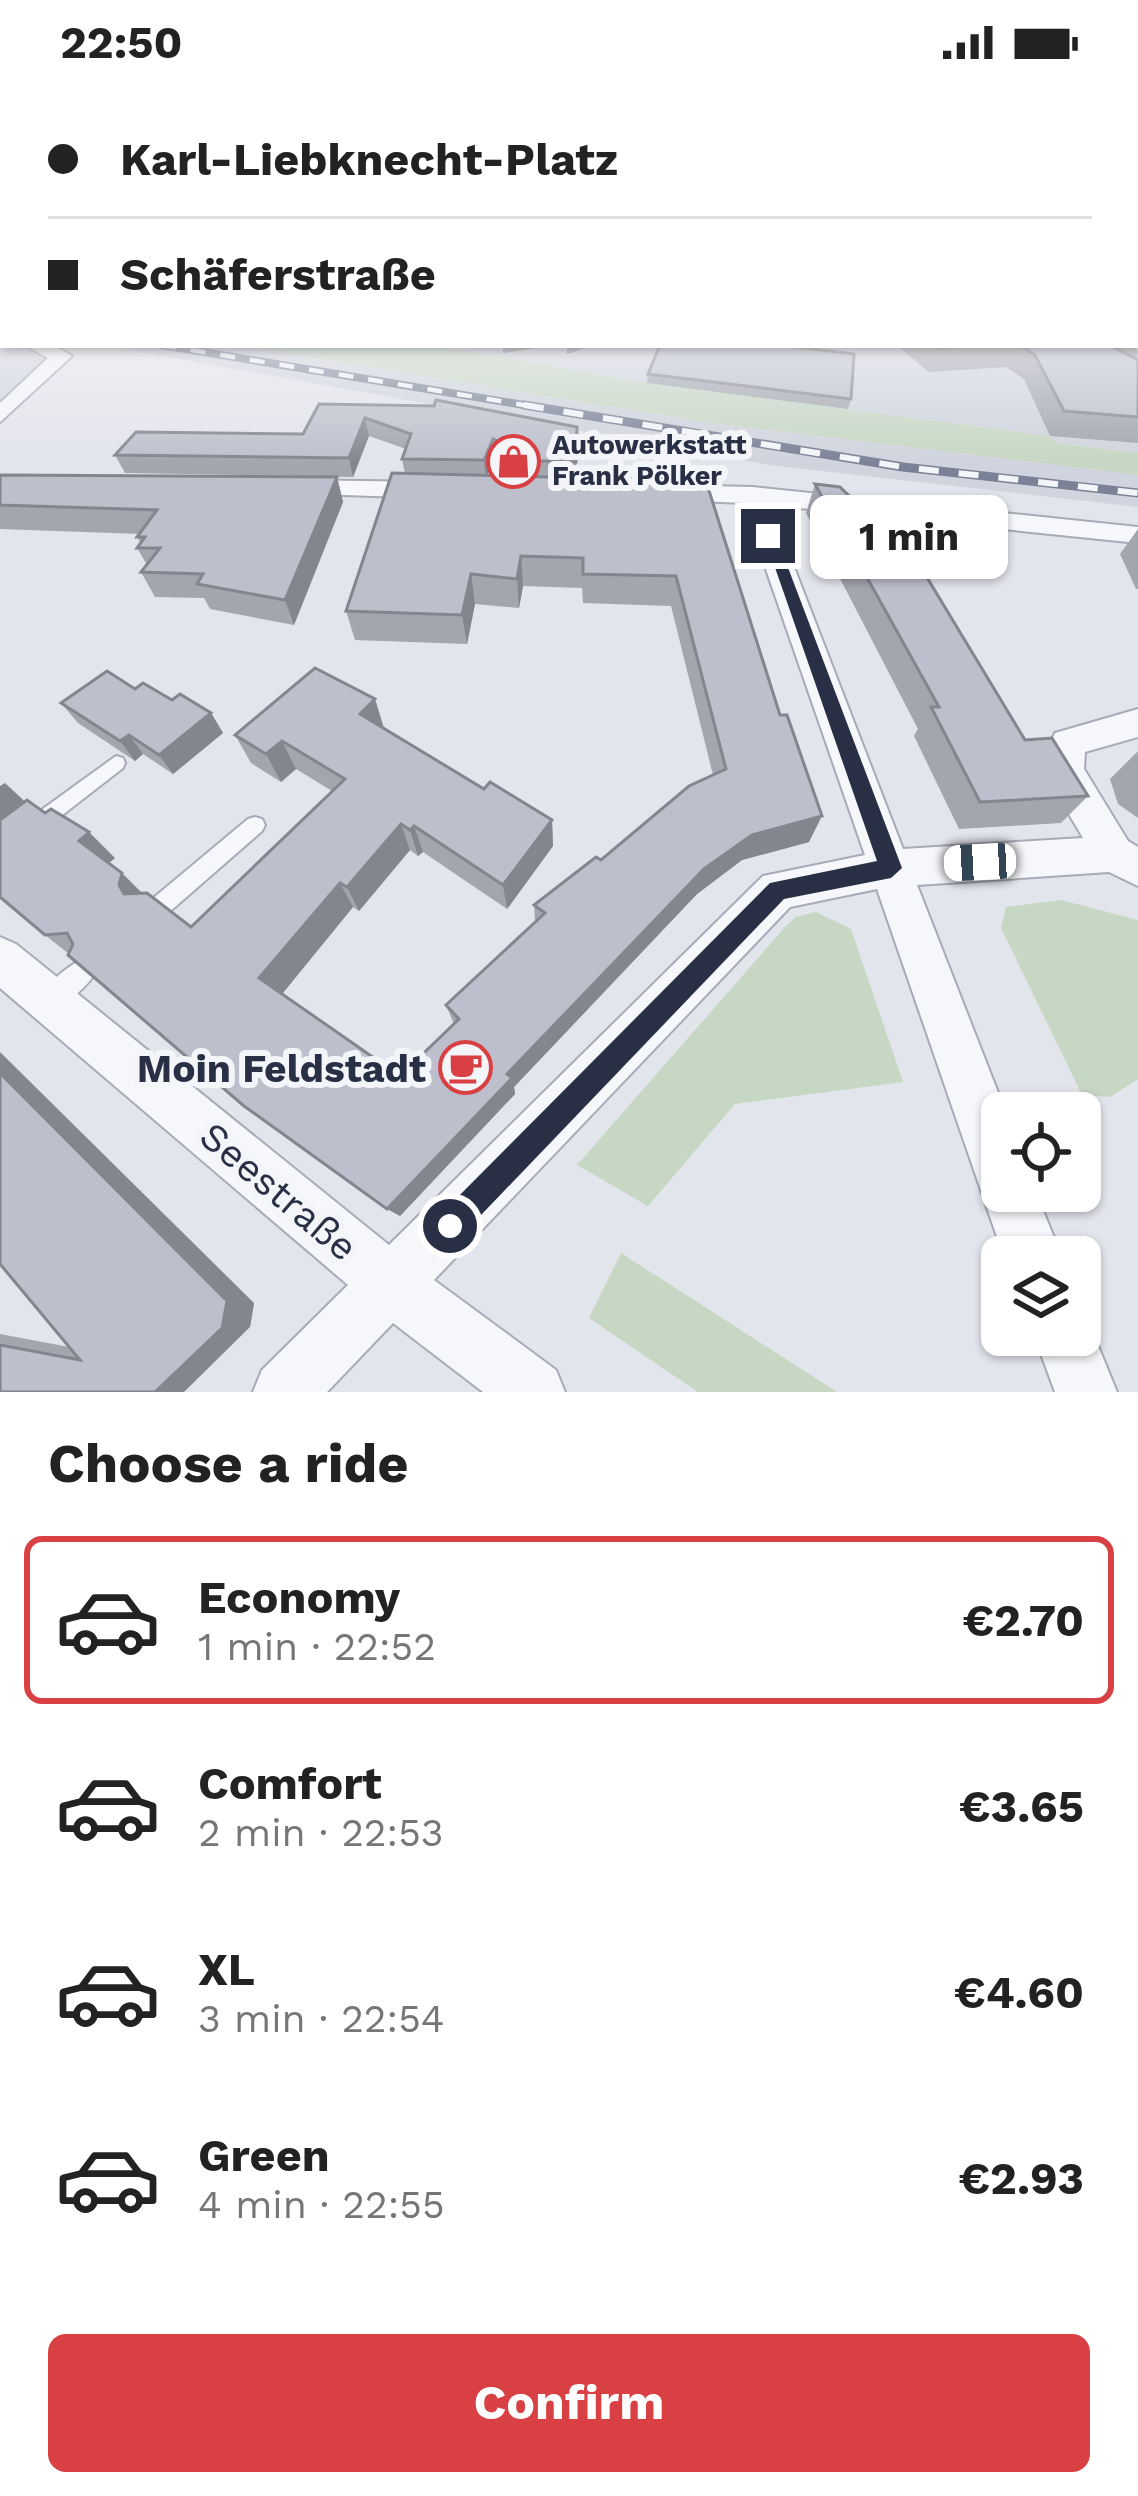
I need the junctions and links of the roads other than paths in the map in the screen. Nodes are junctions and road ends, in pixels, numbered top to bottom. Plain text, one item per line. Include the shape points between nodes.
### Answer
1 (42, 348) edge
2 (0, 416) edge
3 (257, 488) edge
4 (471, 491) edge
5 (635, 493) edge
6 (753, 495) junction
7 (1138, 535) edge
8 (1138, 723) edge
9 (116, 763) edge
10 (255, 825) dead end
11 (0, 852) edge
12 (1126, 861) edge
13 (891, 868) junction
14 (159, 907) edge
15 (32, 981) edge
16 (981, 1115) edge
17 (392, 1285) junction
18 (1072, 1356) edge
19 (284, 1392) edge
20 (534, 1392) edge
21 (1086, 1392) edge

1 - 2 street via 62,356
3 - 4 street
5 - 6 street
6 - 7 street
6 - 13 street
8 - 12 street via 1068,742 1065,771
9 - 11 lane
10 - 14 lane
12 - 13 street
13 - 16 street
13 - 17 street via 778,890
15 - 17 street, Seestraße
17 - 19 street
17 - 20 street, Seestraße
18 - 21 street

